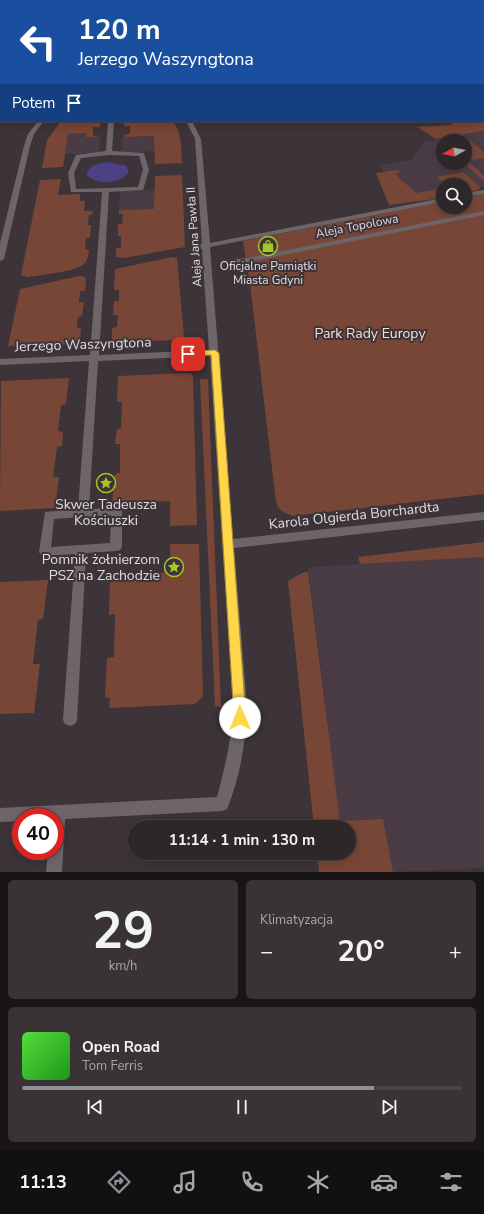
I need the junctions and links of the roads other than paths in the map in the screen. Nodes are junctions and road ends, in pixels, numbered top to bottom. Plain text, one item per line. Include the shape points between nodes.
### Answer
1 (40, 122) edge
2 (111, 122) edge
3 (190, 122) edge
4 (109, 153) junction
5 (106, 192) junction
6 (484, 192) edge
7 (472, 194) edge
8 (436, 201) edge
9 (484, 213) edge
10 (206, 246) junction
11 (194, 248) dead end
12 (0, 259) edge
13 (235, 261) dead end
14 (215, 353) junction
15 (94, 358) junction
16 (0, 362) edge
17 (83, 513) junction
18 (484, 516) edge
19 (228, 544) junction
20 (81, 550) junction
21 (70, 720) dead end
22 (64, 812) edge
23 (12, 814) edge
24 (0, 815) edge
25 (55, 860) edge
26 (54, 872) edge

1 - 12 street via 31,134 27,146
2 - 4 street
3 - 10 street, Aleja Jana Pawła II via 198,139
4 - 5 street via 78,156 71,173 72,192
4 - 5 street via 142,154 146,170 141,189
5 - 15 street
6 - 7 street
8 - 10 street, Aleja Topolowa
9 - 13 street, Aleja Topolowa
10 - 11 street, Aleja Topolowa
10 - 14 street, Aleja Jana Pawła II
14 - 15 street, Jerzego Waszyngtona
14 - 19 street
15 - 16 street, Jerzego Waszyngtona
15 - 17 street
17 - 20 street via 118,511 116,548
17 - 20 street via 49,515 45,552
18 - 19 street, Karola Olgierda Borchardta
19 - 22 street via 240,715 236,752 222,804
20 - 21 street
23 - 24 street
25 - 26 street

